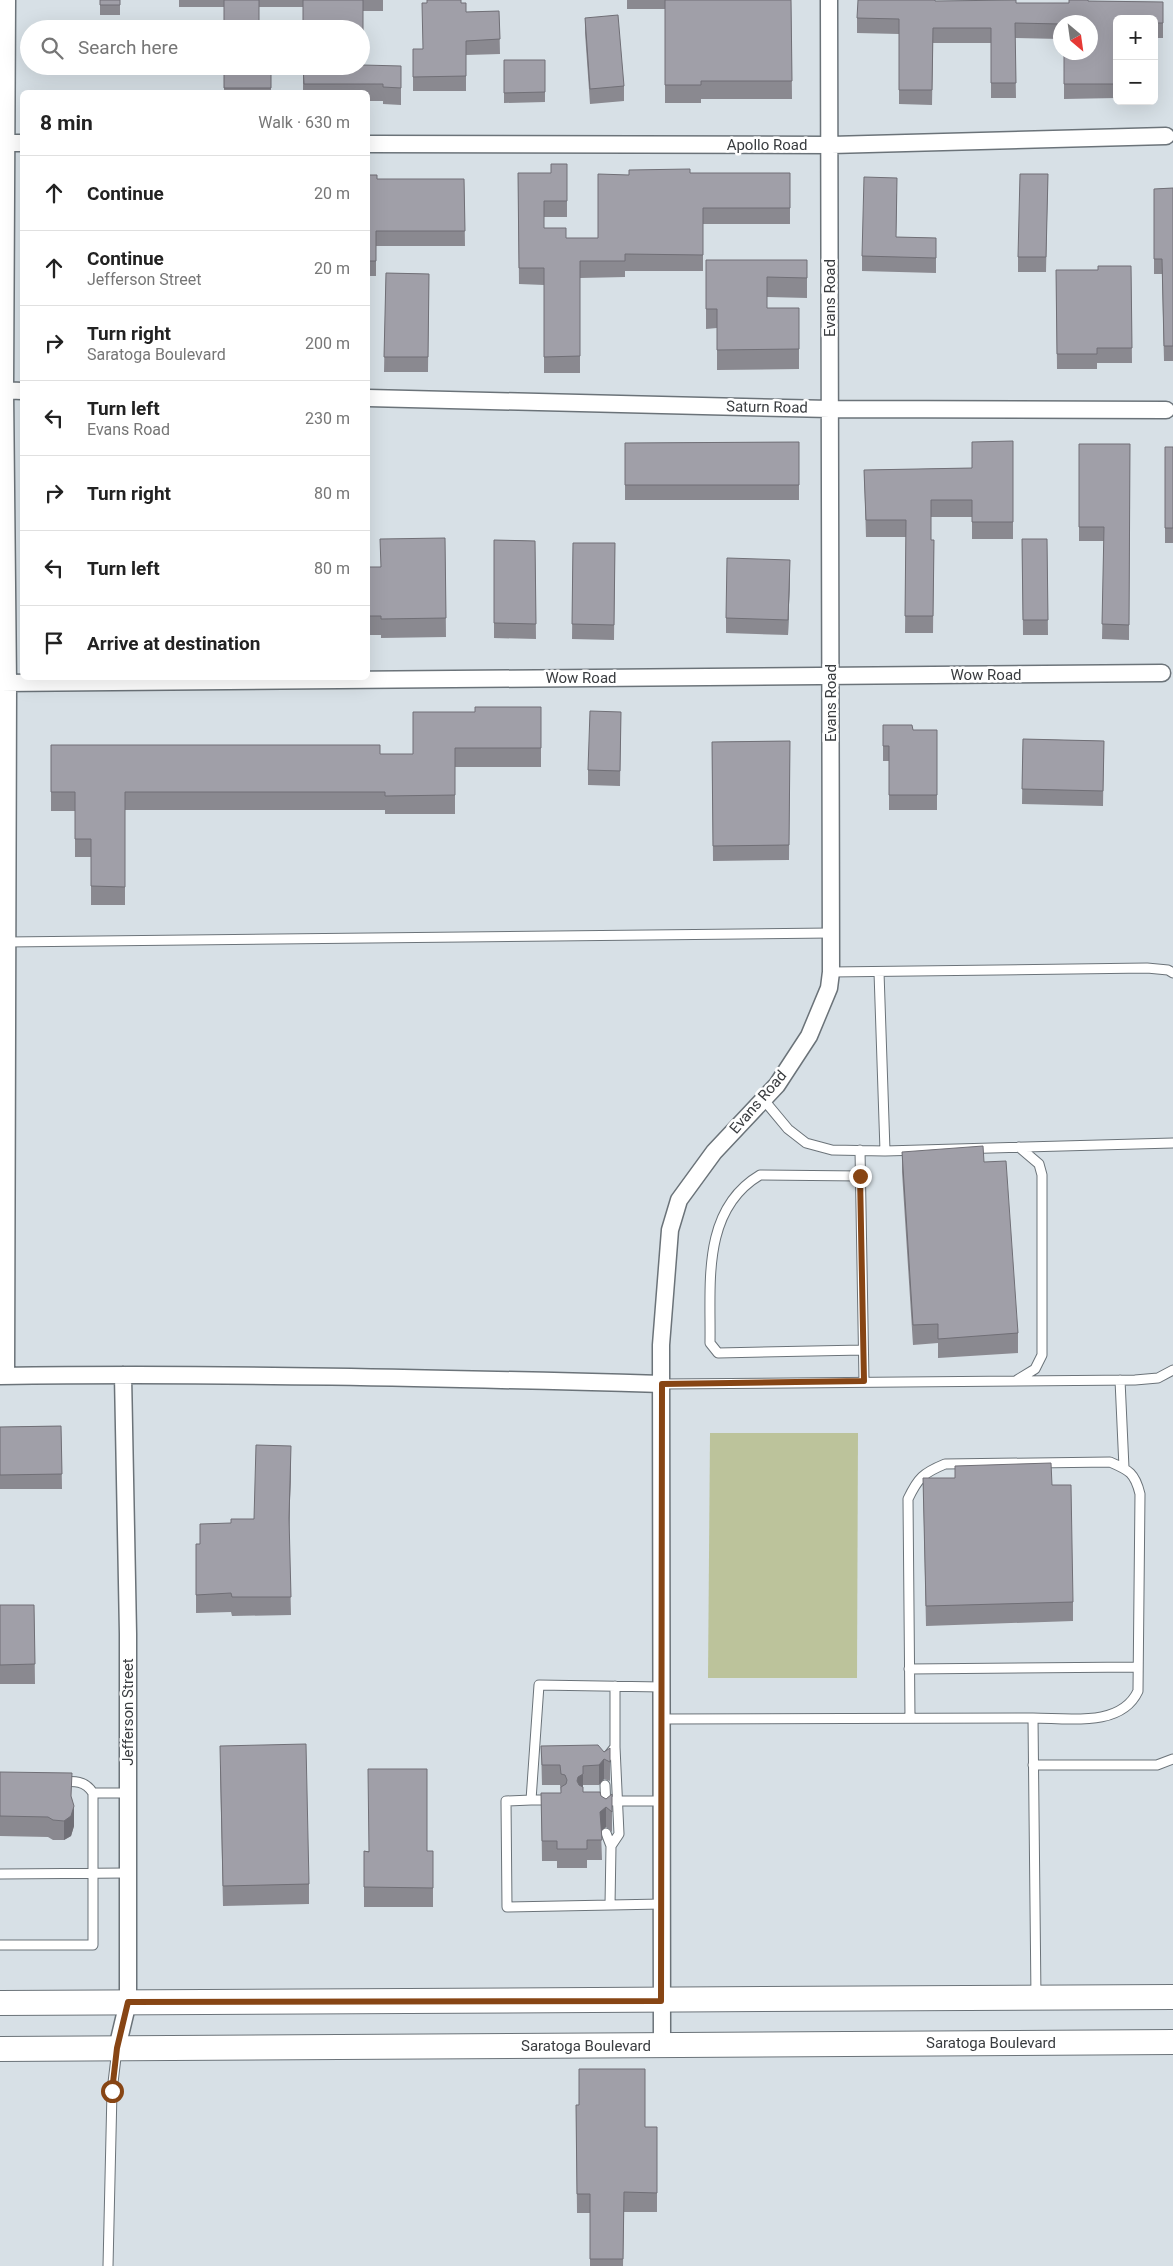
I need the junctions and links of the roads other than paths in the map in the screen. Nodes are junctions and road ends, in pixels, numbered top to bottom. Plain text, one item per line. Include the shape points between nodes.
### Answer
1 (7, 0) edge
2 (829, 0) edge
3 (1166, 136) dead end
4 (3, 143) edge
5 (20, 143) edge
6 (370, 144) edge
7 (831, 145) junction
8 (2, 390) edge
9 (20, 390) edge
10 (370, 398) edge
11 (830, 409) junction
12 (1166, 410) dead end
13 (1162, 673) dead end
14 (831, 676) junction
15 (358, 680) edge
16 (370, 680) edge
17 (4, 683) edge
18 (831, 933) junction
19 (7, 942) junction
20 (831, 972) junction
21 (879, 972) junction
22 (1173, 973) edge
23 (763, 1099) junction
24 (1173, 1143) edge
25 (1019, 1147) junction
26 (860, 1150) junction
27 (884, 1151) junction
28 (860, 1176) junction
29 (863, 1350) junction
30 (1173, 1370) edge
31 (123, 1375) junction
32 (3, 1376) edge
33 (1017, 1380) junction
34 (1120, 1380) junction
35 (864, 1381) junction
36 (662, 1384) junction
37 (1124, 1468) junction
38 (1138, 1667) junction
39 (909, 1669) junction
40 (615, 1686) junction
41 (662, 1687) junction
42 (910, 1718) junction
43 (1033, 1718) junction
44 (663, 1719) junction
45 (614, 1747) junction
46 (1173, 1759) edge
47 (604, 1765) edge
48 (1033, 1765) junction
49 (48, 1782) edge
50 (605, 1785) dead end
51 (93, 1793) junction
52 (127, 1793) junction
53 (531, 1800) junction
54 (561, 1800) edge
55 (602, 1800) junction
56 (617, 1800) junction
57 (662, 1800) junction
58 (606, 1812) edge
59 (606, 1833) dead end
60 (611, 1846) junction
61 (93, 1873) junction
62 (127, 1873) junction
63 (0, 1874) edge
64 (662, 1904) junction
65 (610, 1905) junction
66 (0, 1945) edge
67 (1173, 1997) edge
68 (1036, 1998) junction
69 (661, 2001) junction
70 (128, 2002) junction
71 (0, 2003) edge
72 (1173, 2042) edge
73 (662, 2045) junction
74 (117, 2048) junction
75 (0, 2049) edge
76 (108, 2266) edge

1 - 4 street
2 - 7 street, Evans Road
3 - 7 street, Apollo Road
4 - 5 street
4 - 8 street
6 - 7 street, Apollo Road
7 - 11 street, Evans Road
8 - 9 street
8 - 17 street
10 - 11 street, Saturn Road
11 - 12 street, Saturn Road
11 - 14 street, Evans Road
13 - 14 street, Wow Road
14 - 16 street, Wow Road
14 - 18 street, Evans Road
15 - 17 street, Wow Road
17 - 19 street
18 - 19 lane
18 - 20 street, Evans Road
19 - 32 street
20 - 21 lane
20 - 23 street, Evans Road via 829,988 809,1036 777,1085
21 - 22 lane via 1147,968
21 - 27 lane
23 - 26 lane via 788,1130 806,1144 832,1150
23 - 36 street, Evans Road via 714,1152 679,1200 670,1230 661,1346
24 - 25 lane
25 - 27 lane
25 - 33 lane via 1039,1164 1042,1174 1042,1355 1034,1369
26 - 27 lane
26 - 28 lane
28 - 29 lane
28 - 29 lane via 760,1175 731,1202 711,1252 710,1343 718,1353
29 - 35 lane
30 - 34 lane via 1158,1378
31 - 32 street
31 - 36 street
31 - 52 street, Jefferson Street via 128,1634
33 - 34 lane
33 - 35 lane
34 - 37 lane
35 - 36 lane
36 - 41 street, Evans Road
37 - 38 lane via 1136,1478 1140,1494
37 - 39 lane via 1110,1462 945,1464 916,1481 908,1499
38 - 39 lane
38 - 43 lane via 1138,1691 1133,1702 1121,1711 1106,1717
39 - 42 lane
40 - 41 lane
40 - 45 lane
40 - 53 lane via 539,1685
41 - 44 street, Evans Road
42 - 43 lane
42 - 44 lane
43 - 48 lane
44 - 57 street, Evans Road
45 - 47 lane via 604,1759
45 - 56 lane
46 - 48 lane via 1158,1765
48 - 68 lane
49 - 51 lane via 78,1781 88,1785
50 - 55 lane
51 - 52 lane
51 - 61 lane
52 - 62 street, Jefferson Street
53 - 54 lane
53 - 65 lane via 506,1801 507,1906
55 - 56 lane
55 - 58 lane
56 - 57 lane
56 - 60 lane via 618,1834
57 - 64 street, Evans Road
59 - 60 lane
60 - 65 lane
61 - 62 lane
61 - 63 lane
61 - 66 lane via 93,1945
62 - 70 street, Jefferson Street
64 - 65 lane
64 - 69 street, Evans Road
67 - 68 main road
68 - 69 main road
69 - 70 main road
69 - 73 street, Evans Road
70 - 71 main road
70 - 74 street, Jefferson Street
72 - 73 main road, Saratoga Boulevard
73 - 74 main road, Saratoga Boulevard
74 - 75 main road, Saratoga Boulevard
74 - 76 lane via 112,2091

